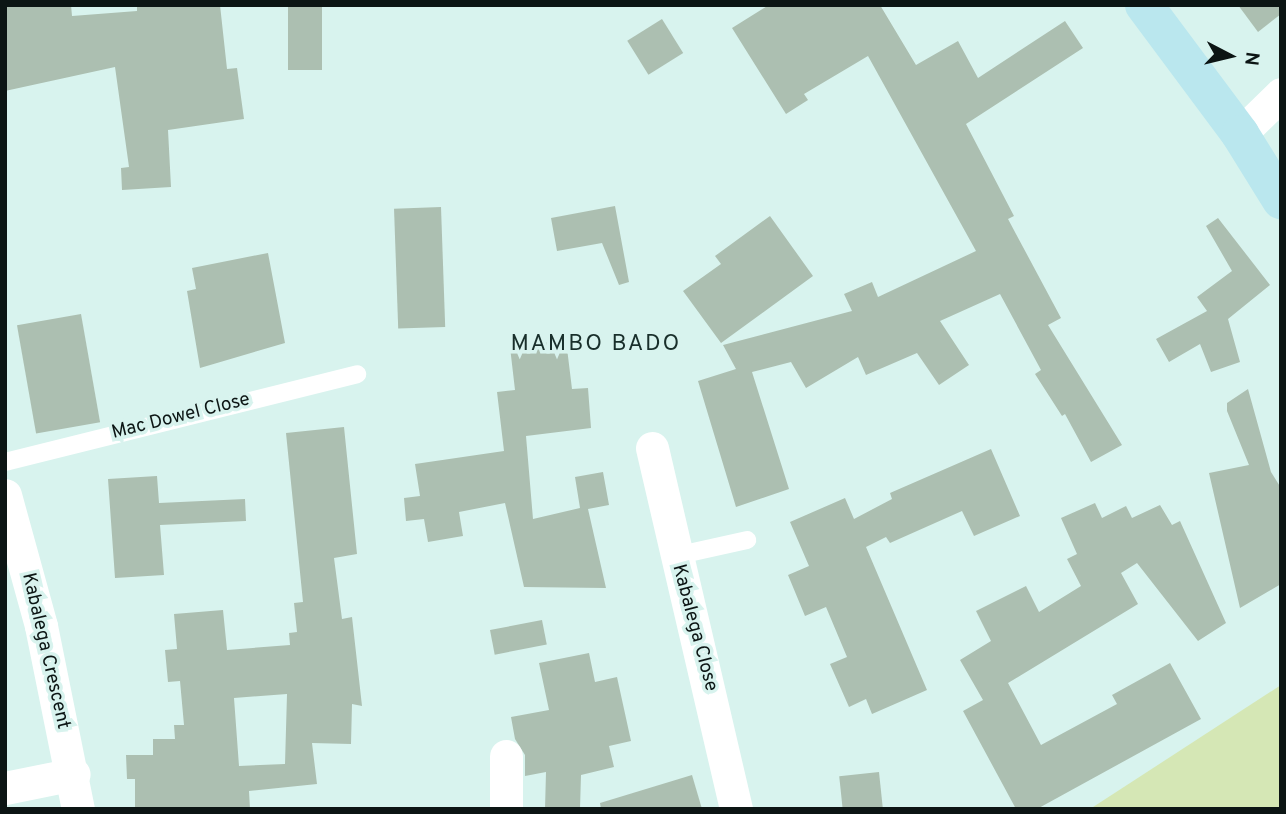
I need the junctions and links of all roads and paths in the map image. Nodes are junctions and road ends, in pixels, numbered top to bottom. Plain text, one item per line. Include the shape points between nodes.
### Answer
1 (1144, 5) edge
2 (1281, 94) edge
3 (1240, 134) junction
4 (1281, 200) edge
5 (357, 374) dead end
6 (652, 448) dead end
7 (5, 462) edge
8 (5, 495) edge
9 (747, 540) dead end
10 (675, 556) junction
11 (506, 755) dead end
12 (74, 774) junction
13 (5, 788) edge
14 (78, 809) edge
15 (506, 809) edge
16 (736, 809) edge

1 - 3 main road
2 - 3 street
3 - 4 main road
5 - 7 lane, Mac Dowel Close
6 - 10 street, Kabalega Close
8 - 12 street, Kabalega Crescent
9 - 10 lane
10 - 16 street, Kabalega Close via 702,650
11 - 15 street
12 - 13 street
12 - 14 street, Kabalega Crescent

